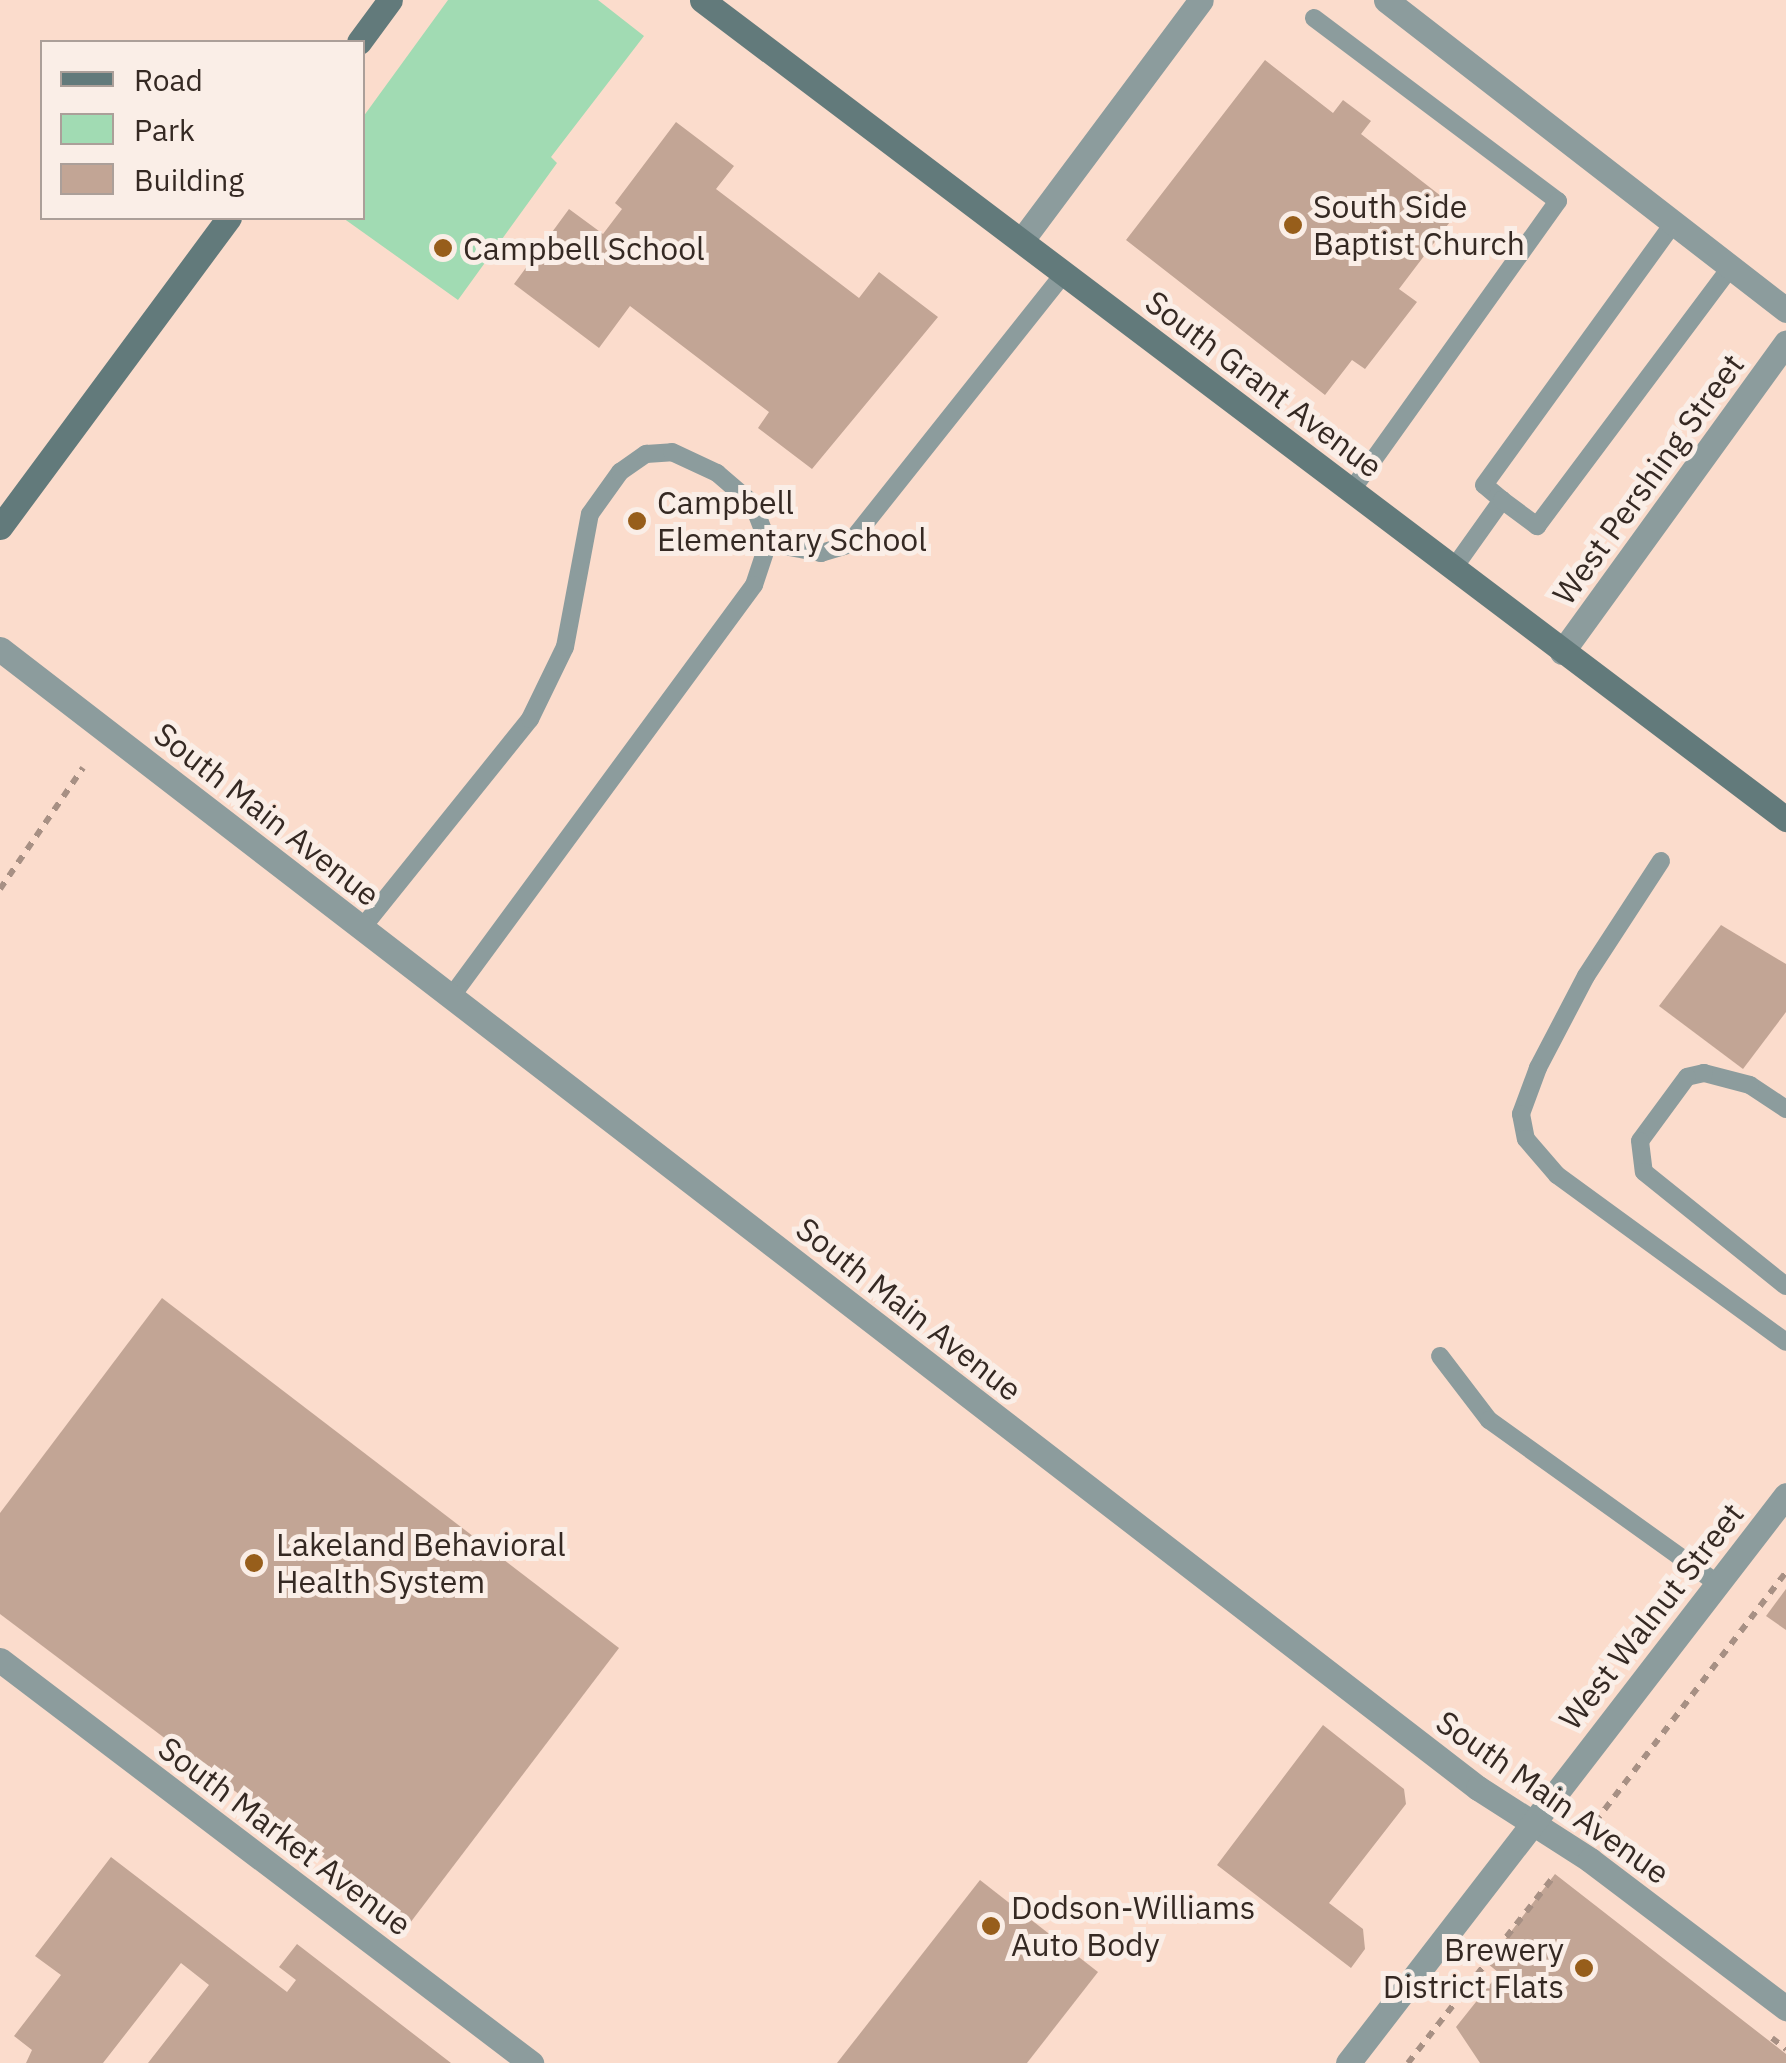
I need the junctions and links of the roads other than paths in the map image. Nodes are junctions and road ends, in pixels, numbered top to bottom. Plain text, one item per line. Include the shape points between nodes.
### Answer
1 (390, 0) edge
2 (702, 0) edge
3 (1202, 0) edge
4 (1386, 0) edge
5 (1314, 18) dead end
6 (360, 40) edge
7 (228, 220) edge
8 (1674, 222) junction
9 (1022, 240) junction
10 (1730, 266) junction
11 (1064, 273) junction
12 (1786, 310) edge
13 (1786, 344) edge
14 (1352, 491) junction
15 (1502, 500) junction
16 (0, 527) edge
17 (768, 543) junction
18 (1452, 569) junction
19 (0, 650) edge
20 (1562, 652) junction
21 (1786, 819) edge
22 (1662, 861) dead end
23 (362, 928) junction
24 (450, 996) junction
25 (1786, 1109) edge
26 (1786, 1286) edge
27 (1786, 1342) edge
28 (1440, 1356) dead end
29 (1786, 1495) edge
30 (1718, 1584) junction
31 (0, 1661) edge
32 (1535, 1822) junction
33 (1786, 2008) edge
34 (531, 2063) edge
35 (1348, 2063) edge

1 - 6 main road
2 - 9 main road, South Grant Avenue
3 - 9 street
4 - 8 street
5 - 14 lane via 1558,201
7 - 16 main road
8 - 10 street
8 - 15 lane via 1484,485
9 - 11 main road, South Grant Avenue
10 - 12 street
10 - 15 lane via 1536,526
11 - 14 main road, South Grant Avenue
11 - 17 lane via 848,545 821,552
13 - 20 street, West Pershing Street
14 - 18 main road, South Grant Avenue
15 - 18 lane
17 - 23 lane via 753,504 718,473 672,452 646,454 620,472 590,514 565,648 549,685
17 - 24 lane via 754,585
18 - 20 main road, South Grant Avenue
19 - 23 street, South Main Avenue
20 - 21 main road, South Grant Avenue
22 - 27 lane via 1586,976 1538,1068 1521,1114 1526,1139 1557,1175
23 - 24 street, South Main Avenue
24 - 32 street, South Main Avenue via 1478,1788
25 - 26 lane via 1750,1085 1704,1073 1687,1077 1640,1142 1644,1172
28 - 30 lane via 1489,1420
29 - 30 street, West Walnut Street
30 - 32 street, West Walnut Street
31 - 34 street, South Market Avenue
32 - 33 street, South Main Avenue
32 - 35 street, West Walnut Street

